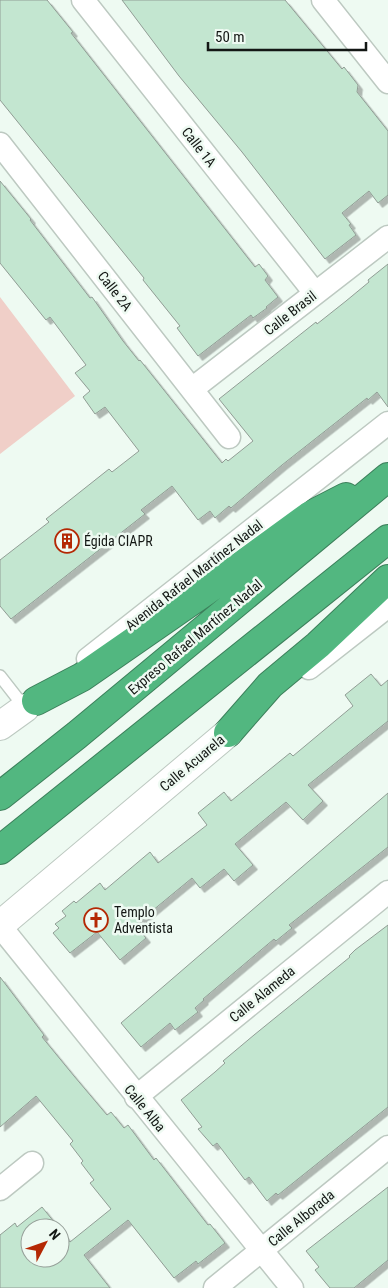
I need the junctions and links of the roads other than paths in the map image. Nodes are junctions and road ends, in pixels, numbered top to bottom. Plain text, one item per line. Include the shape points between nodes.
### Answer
1 (83, 0) edge
2 (323, 0) edge
3 (388, 82) edge
4 (0, 144) edge
5 (388, 237) edge
6 (315, 293) junction
7 (192, 389) junction
8 (388, 423) edge
9 (230, 437) dead end
10 (388, 477) edge
11 (388, 539) edge
12 (388, 578) edge
13 (388, 606) edge
14 (0, 676) edge
15 (31, 704) junction
16 (0, 726) edge
17 (228, 733) junction
18 (0, 796) edge
19 (0, 850) edge
20 (388, 892) edge
21 (0, 926) edge
22 (136, 1097) junction
23 (388, 1147) edge
24 (32, 1163) dead end
25 (0, 1189) edge
26 (261, 1250) junction
27 (215, 1288) edge
28 (292, 1288) edge

1 - 6 street, Calle 1A
2 - 3 street
4 - 7 street, Calle 2A
5 - 6 street, Calle Brasil
6 - 7 street, Calle Brasil
7 - 9 street, Calle 2A
8 - 15 street, Avenida Rafael Martínez Nadal
10 - 15 highway via 310,516 82,677
10 - 18 highway, Expreso Rafael Martínez Nadal
11 - 19 highway
12 - 17 highway via 270,685
13 - 17 street, Calle Acuarela
14 - 15 lane
15 - 16 street, Avenida Rafael Martínez Nadal
17 - 21 street, Calle Acuarela
20 - 22 street, Calle Alameda
21 - 22 street, Calle Alba
22 - 26 street, Calle Alba
23 - 26 street, Calle Alborada
24 - 25 street
26 - 27 street, Calle Alborada
26 - 28 street, Calle Alba

